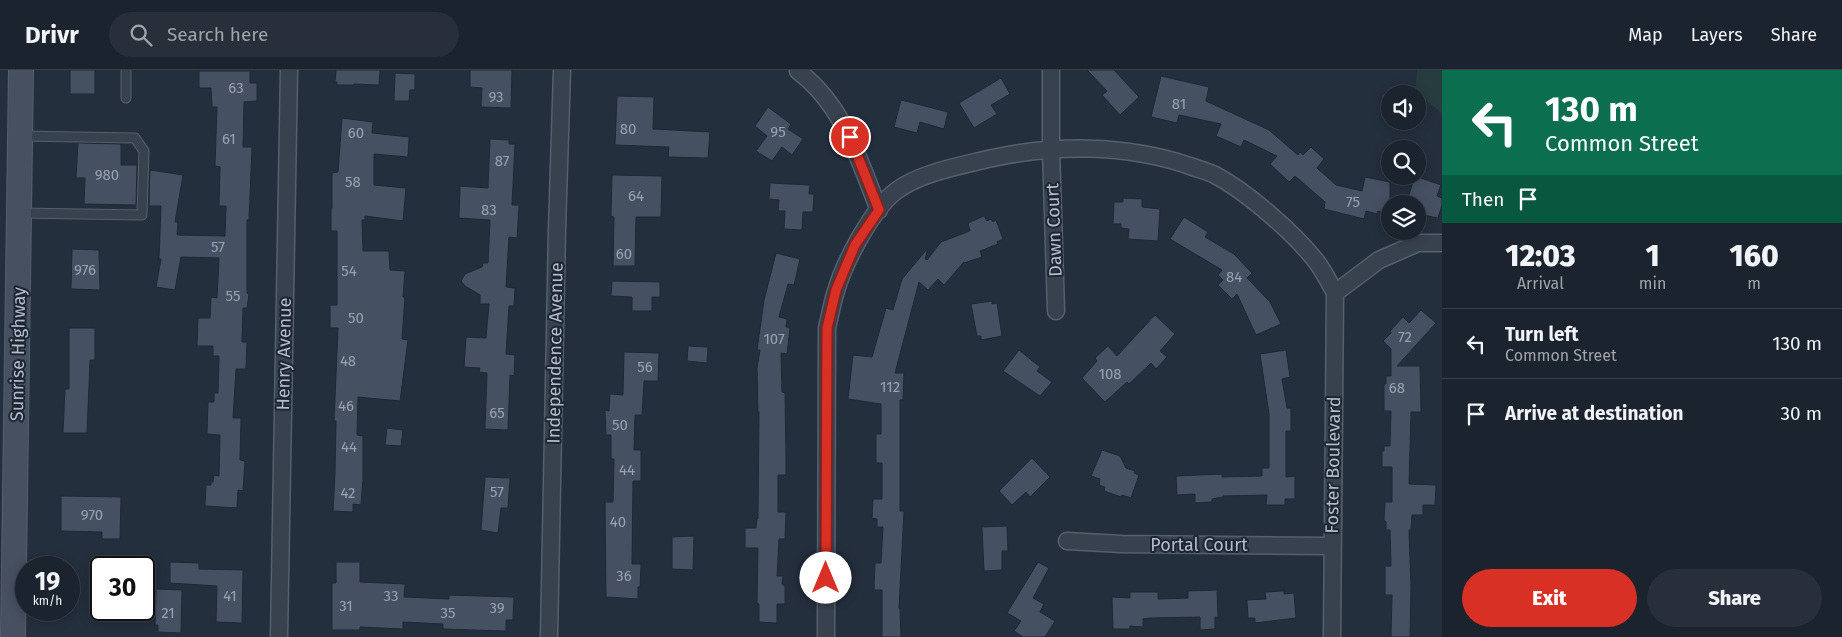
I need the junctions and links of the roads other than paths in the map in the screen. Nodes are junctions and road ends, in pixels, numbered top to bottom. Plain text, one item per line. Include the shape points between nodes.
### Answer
1 (21, 70) edge
2 (126, 70) edge
3 (290, 70) edge
4 (562, 70) edge
5 (1051, 70) edge
6 (798, 71) edge
7 (126, 98) dead end
8 (20, 136) junction
9 (1051, 149) junction
10 (879, 210) junction
11 (20, 213) junction
12 (1442, 243) edge
13 (1335, 293) junction
14 (1056, 311) dead end
15 (1067, 541) dead end
16 (1332, 546) junction
17 (13, 637) edge
18 (279, 637) edge
19 (549, 637) edge
20 (826, 637) edge
21 (1332, 637) edge

1 - 8 main road, Sunrise Highway
2 - 7 lane
3 - 18 street, Henry Avenue
4 - 19 street, Independence Avenue
5 - 9 street, Dawn Court
6 - 10 street via 818,87 841,119
8 - 11 main road, Sunrise Highway
8 - 11 lane via 135,138 144,151 142,215
9 - 10 street via 1001,156 923,177 896,192
9 - 13 street via 1112,149 1168,158 1214,175 1283,226 1316,261
9 - 14 street, Dawn Court
10 - 20 street via 855,245 836,290 827,328
11 - 17 main road, Sunrise Highway
12 - 13 street via 1418,243 1379,260
13 - 16 street, Foster Boulevard
15 - 16 street, Portal Court
16 - 21 street, Foster Boulevard

